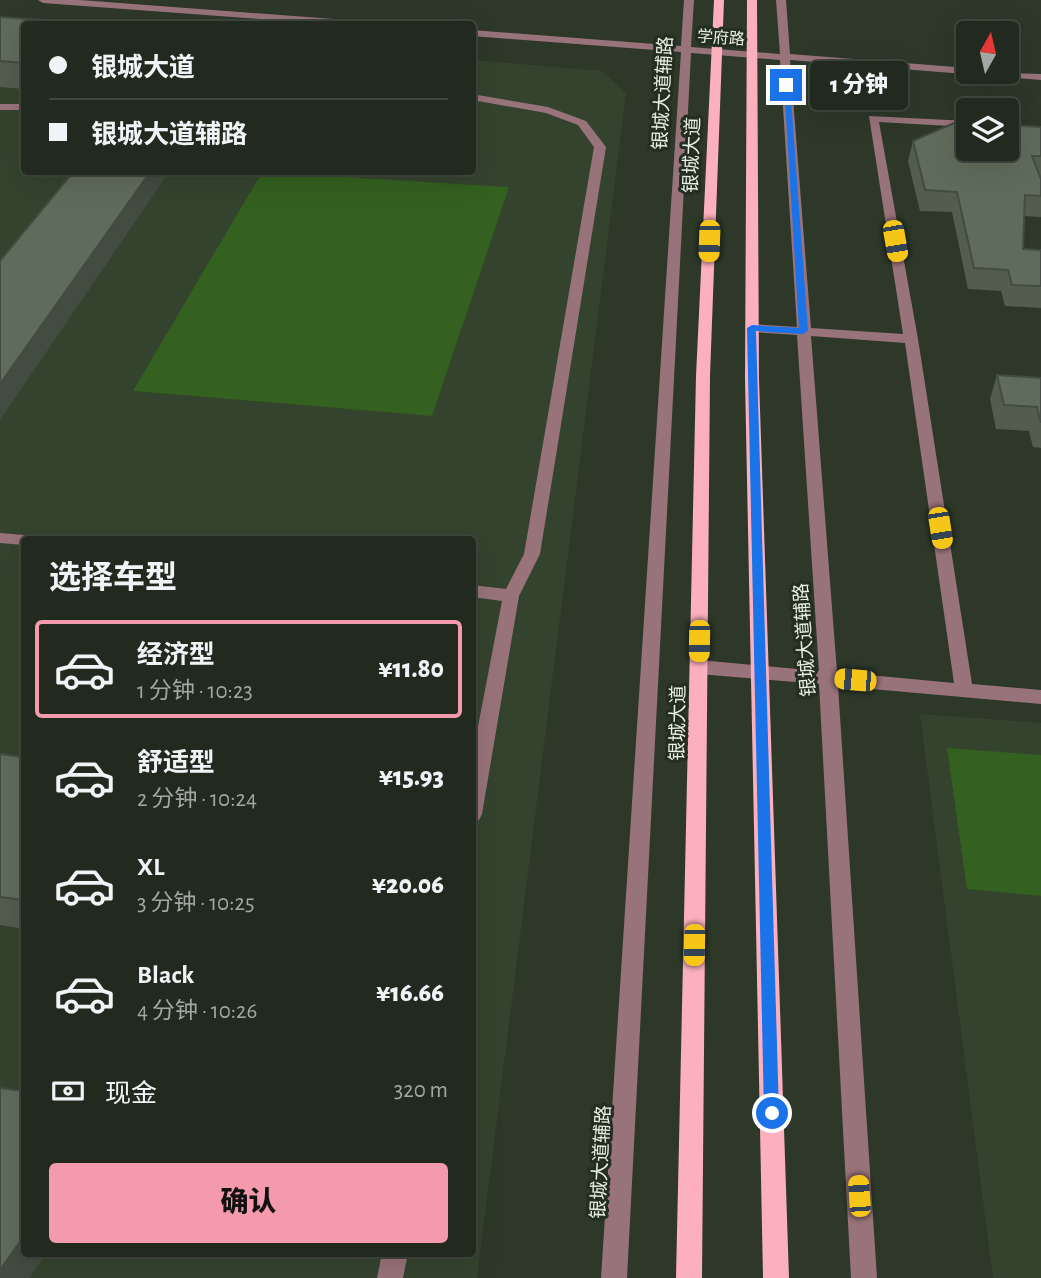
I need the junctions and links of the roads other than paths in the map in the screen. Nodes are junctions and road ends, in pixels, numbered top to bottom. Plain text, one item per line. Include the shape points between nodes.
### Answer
1 (43, 0) edge
2 (689, 0) edge
3 (719, 0) edge
4 (751, 0) edge
5 (781, 0) edge
6 (320, 21) edge
7 (476, 33) edge
8 (686, 50) junction
9 (716, 52) junction
10 (752, 55) junction
11 (785, 57) junction
12 (956, 70) edge
13 (1019, 75) edge
14 (1041, 77) edge
15 (476, 98) edge
16 (0, 107) edge
17 (21, 107) edge
18 (956, 123) edge
19 (752, 328) junction
20 (803, 331) junction
21 (911, 339) junction
22 (0, 538) edge
23 (21, 540) edge
24 (476, 592) edge
25 (511, 596) junction
26 (699, 667) junction
27 (760, 672) junction
28 (828, 678) junction
29 (964, 690) junction
30 (1041, 697) edge
31 (476, 792) edge
32 (394, 1257) edge
33 (390, 1278) edge
34 (614, 1278) edge
35 (689, 1278) edge
36 (776, 1278) edge
37 (864, 1278) edge

1 - 6 street
2 - 8 street, 银城大道辅路
3 - 9 main road, 银城大道
4 - 10 main road
5 - 11 street, 银城大道辅路
7 - 8 street, 学府路
8 - 9 street, 学府路
8 - 34 street, 银城大道辅路
9 - 10 street, 学府路
9 - 26 main road, 银城大道 via 703,376
10 - 11 street, 学府路
10 - 19 main road
11 - 12 street, 学府路
11 - 20 street, 银城大道辅路
13 - 14 street
15 - 25 street via 548,110 582,123 600,147 532,554
16 - 17 street
18 - 21 street via 873,118
19 - 20 street
19 - 27 main road
20 - 21 street
20 - 28 street, 银城大道辅路
21 - 29 street
22 - 23 street
24 - 25 street
25 - 31 street
26 - 27 street
26 - 35 main road, 银城大道
27 - 28 street
27 - 36 main road
28 - 29 street
28 - 37 street, 银城大道辅路
29 - 30 street
32 - 33 street

